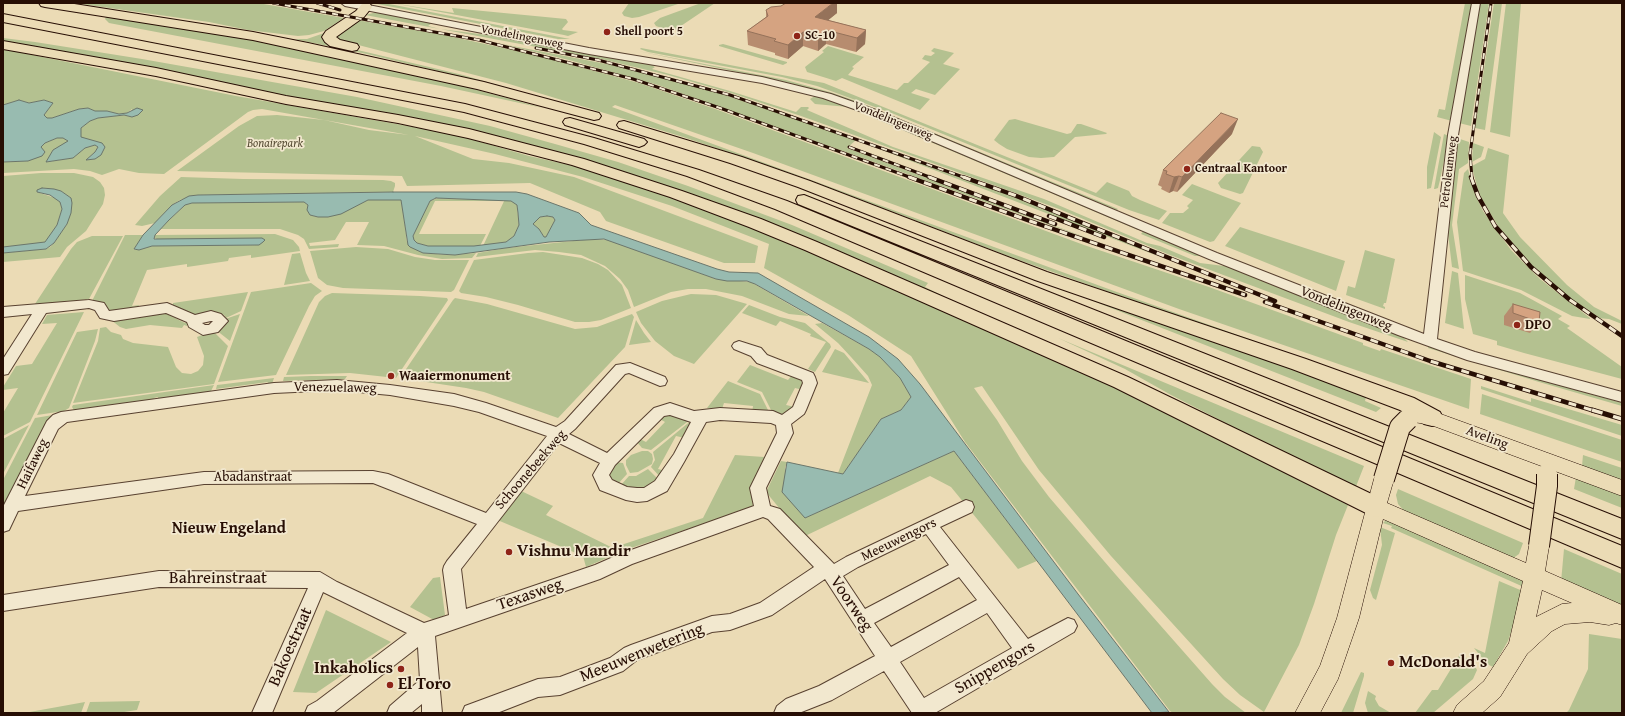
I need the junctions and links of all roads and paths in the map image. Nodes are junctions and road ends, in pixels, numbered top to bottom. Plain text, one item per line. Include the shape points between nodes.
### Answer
1 (45, 3) edge
2 (1476, 3) edge
3 (362, 7) edge
4 (3, 8) edge
5 (3, 18) edge
6 (226, 30) junction
7 (3, 34) edge
8 (3, 45) edge
9 (352, 86) junction
10 (597, 123) junction
11 (42, 308) junction
12 (3, 312) edge
13 (194, 320) dead end
14 (1430, 338) junction
15 (739, 346) dead end
16 (3, 370) edge
17 (660, 381) dead end
18 (1622, 392) edge
19 (1622, 397) edge
20 (700, 417) junction
21 (1432, 418) junction
22 (783, 422) junction
23 (52, 425) joint
24 (558, 434) junction
25 (1535, 456) junction
26 (609, 461) junction
27 (1622, 488) edge
28 (12, 505) junction
29 (966, 507) dead end
30 (1376, 507) junction
31 (763, 510) junction
32 (488, 521) junction
33 (3, 525) edge
34 (929, 525) junction
35 (1622, 529) edge
36 (1622, 557) edge
37 (961, 567) junction
38 (830, 571) junction
39 (1534, 577) junction
40 (320, 580) junction
41 (989, 602) junction
42 (3, 603) edge
43 (1622, 616) edge
44 (459, 619) junction
45 (862, 620) junction
46 (1068, 626) dead end
47 (423, 632) junction
48 (1519, 647) junction
49 (1026, 650) junction
50 (887, 658) junction
51 (430, 684) junction
52 (923, 712) edge
53 (262, 713) edge
54 (315, 713) edge
55 (397, 713) edge
56 (432, 713) edge
57 (472, 713) edge
58 (784, 713) edge
59 (1307, 713) edge
60 (1465, 713) edge

1 - 6 highway via 199,28
2 - 14 street, Petroleumweg via 1453,135
3 - 6 highway via 315,35 291,37
3 - 10 highway via 331,34 329,37 332,41 528,92
3 - 14 street, Vondelingenweg via 615,55 700,68 778,83 827,96 872,112 1256,273
4 - 10 highway
5 - 9 highway
6 - 10 highway via 418,71
7 - 9 highway via 246,73
8 - 30 highway via 156,72 279,99 469,134 578,162 676,194 811,246 1114,379
9 - 36 highway via 465,108 589,142 693,173 781,205
10 - 21 highway via 670,138 804,184 1041,276 1400,401
10 - 35 highway via 772,187
11 - 12 street
11 - 13 street via 93,304 109,316 167,308
11 - 16 street
14 - 18 street, Vondelingenweg
14 - 19 street, Vondelingenweg via 1472,356
15 - 22 street via 809,379 810,384 799,410
17 - 24 street, Schoonebeekweg via 630,368 621,370 570,425
20 - 22 street via 727,414 773,417
20 - 26 street via 674,409 662,410
20 - 26 street via 664,482 648,494 626,493 606,485 601,475
21 - 25 main road, Aveling
21 - 30 main road, Aveling, bridge via 1408,419 1400,427
22 - 31 street via 785,433 758,488
23 - 24 street, Venezuelaweg via 66,416 218,394 337,385 454,400
23 - 28 street, Haifaweg
24 - 26 street, Venezuelaweg
24 - 32 street, Schoonebeekweg
25 - 27 main road
25 - 39 main road, bridge via 1544,465 1547,486
28 - 32 street, Abadanstraat via 204,478 373,477 382,478
28 - 33 street, Haifaweg
29 - 34 street, Meeuwengors
30 - 39 main road
30 - 59 main road, Aveling via 1348,618 1330,671
31 - 38 street, Voorweg via 774,514
31 - 44 street, Texasweg via 626,559 600,571
32 - 44 street, Schoonebeekweg via 453,566
34 - 37 street
34 - 38 street, Meeuwengors
37 - 41 street
37 - 45 street
38 - 45 street, Voorweg
38 - 57 street, Meeuwenwetering via 766,609 730,622 712,624 631,654 616,664 560,686 538,688
39 - 43 main road
39 - 48 main road
40 - 42 street, Bahreinstraat via 159,579
40 - 47 street via 331,588
40 - 53 street, Bakoestraat
41 - 49 street
41 - 50 street
43 - 48 main road via 1590,612 1562,614 1544,624
44 - 47 street, Texasweg
45 - 50 street, Voorweg
46 - 49 street, Snippengors
47 - 51 street via 427,639
47 - 54 street, Texasweg
48 - 60 main road via 1492,689
49 - 52 street, Snippengors
50 - 52 street, Voorweg
50 - 58 street
51 - 55 street
51 - 56 street

